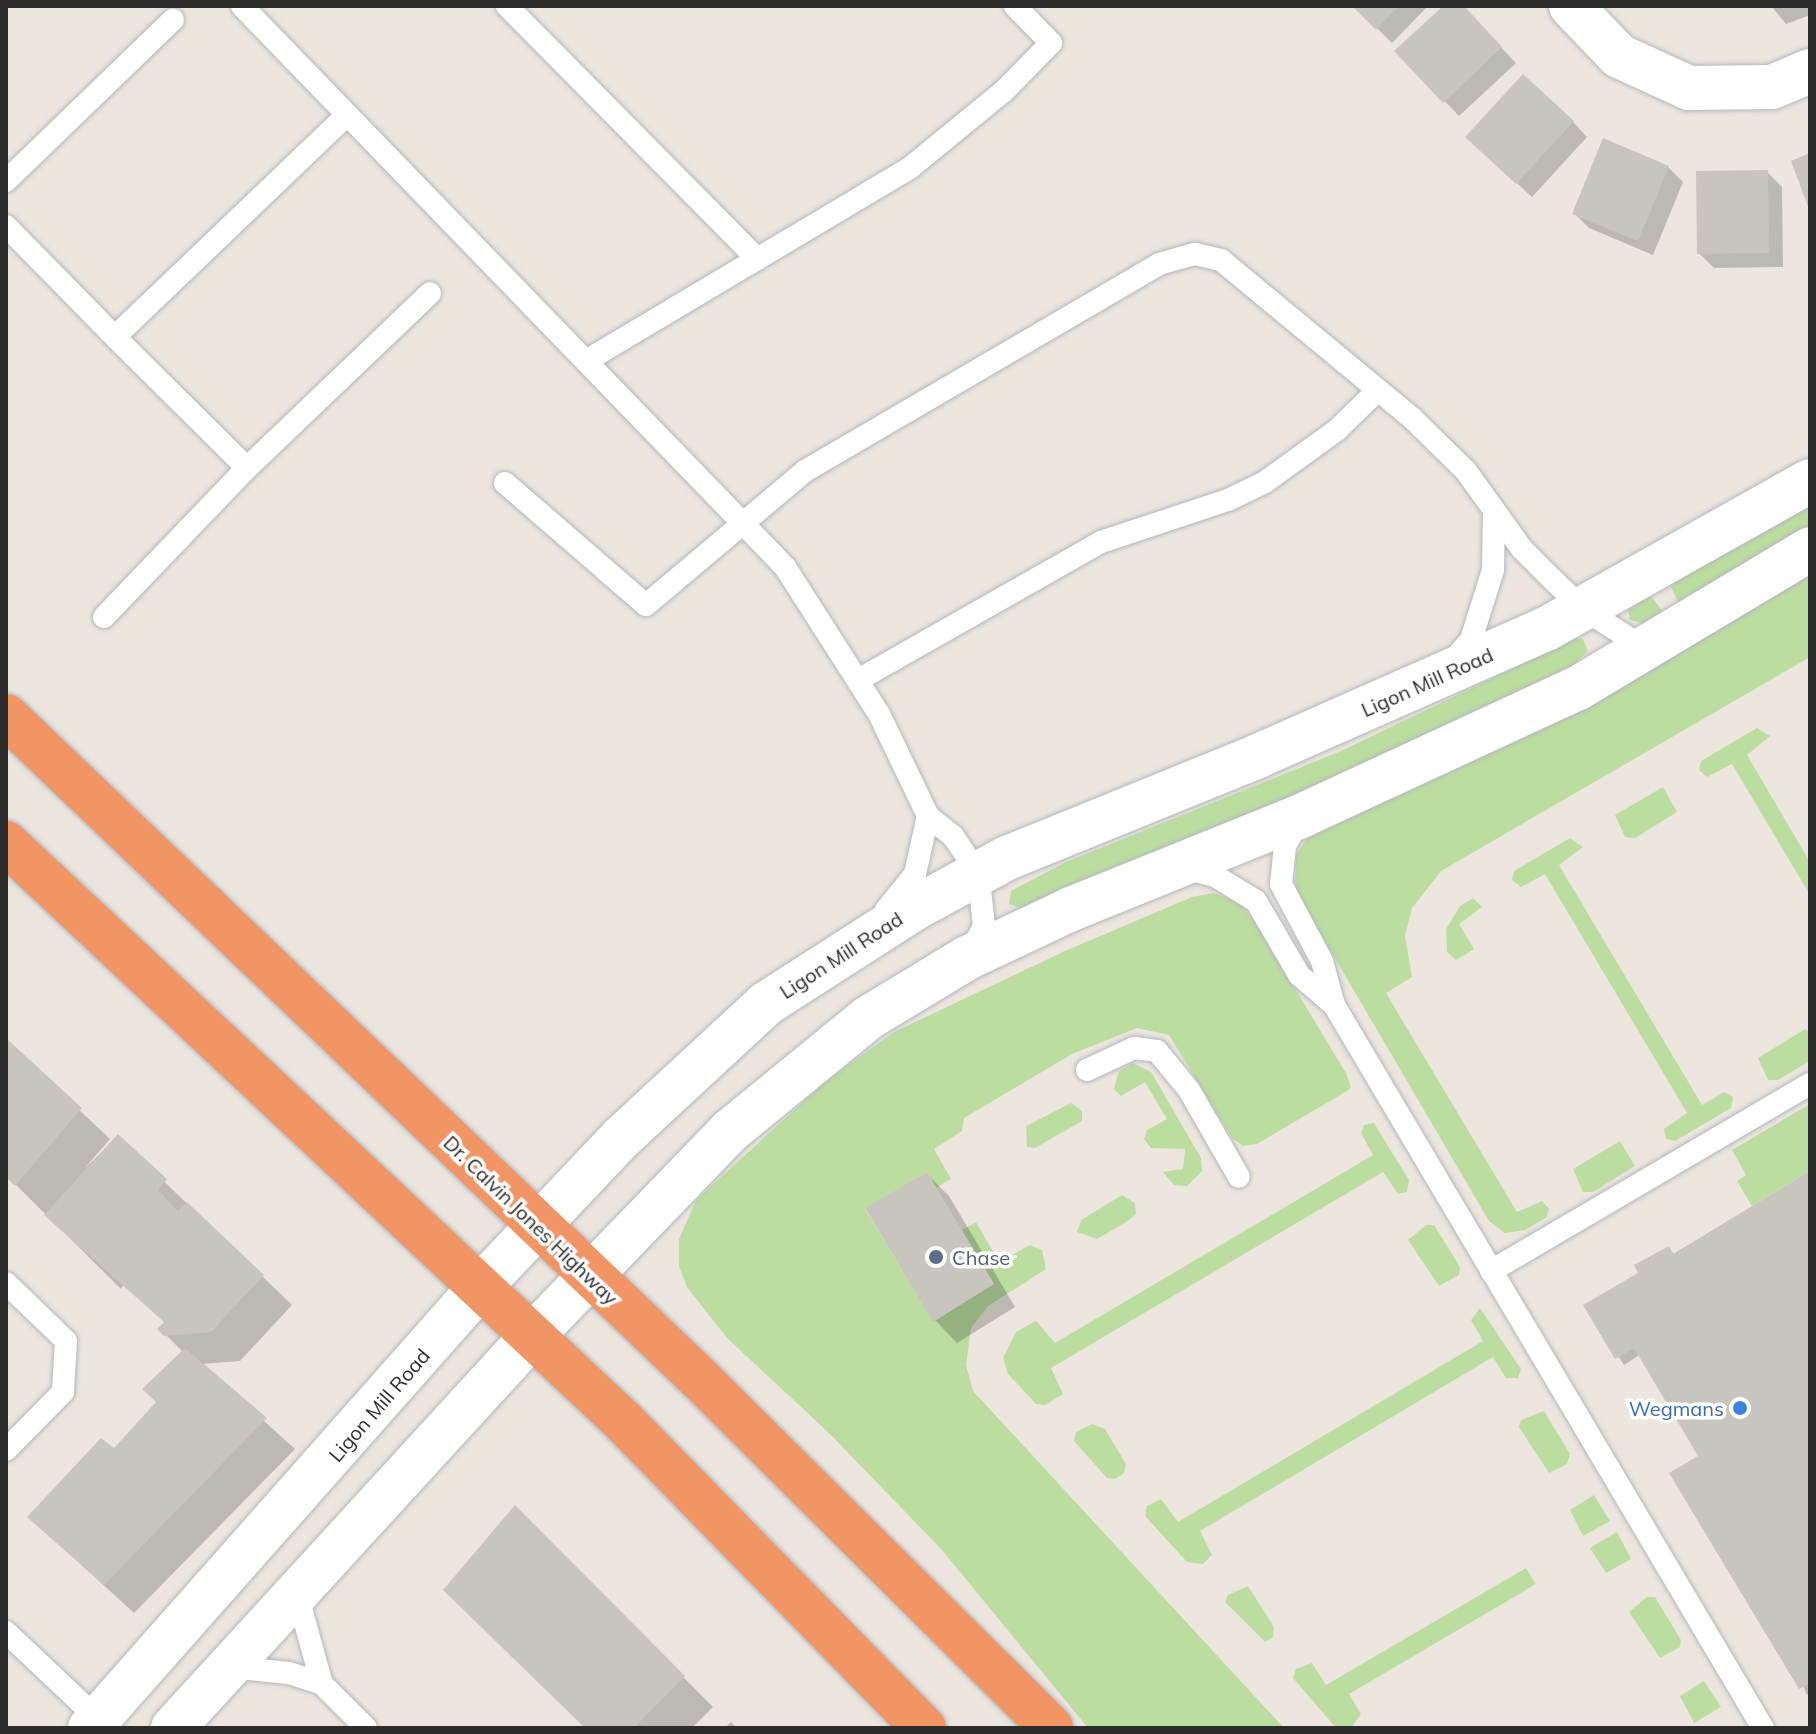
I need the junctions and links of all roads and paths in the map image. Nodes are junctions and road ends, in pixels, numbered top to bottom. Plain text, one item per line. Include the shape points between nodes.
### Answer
1 (242, 6) edge
2 (507, 6) edge
3 (1015, 6) edge
4 (1571, 6) edge
5 (173, 20) dead end
6 (1810, 71) edge
7 (347, 115) junction
8 (6, 181) edge
9 (9, 234) edge
10 (757, 259) junction
11 (430, 293) dead end
12 (115, 337) junction
13 (586, 361) junction
14 (1378, 390) junction
15 (247, 468) junction
16 (1810, 481) edge
17 (505, 483) dead end
18 (1494, 512) junction
19 (742, 521) junction
20 (1810, 549) edge
21 (1583, 609) junction
22 (104, 617) dead end
23 (1645, 648) junction
24 (858, 680) junction
25 (1435, 681) junction
26 (6, 716) edge
27 (928, 816) junction
28 (1301, 816) junction
29 (6, 843) edge
30 (1177, 866) junction
31 (978, 873) junction
32 (839, 956) junction
33 (967, 958) junction
34 (1334, 1005) junction
35 (1087, 1070) dead end
36 (1810, 1084) edge
37 (1239, 1177) dead end
38 (538, 1227) junction
39 (1491, 1271) junction
40 (588, 1274) junction
41 (6, 1283) edge
42 (480, 1287) junction
43 (532, 1336) junction
44 (6, 1450) edge
45 (297, 1594) junction
46 (6, 1632) edge
47 (230, 1667) junction
48 (322, 1684) junction
49 (883, 1686) junction
50 (94, 1724) edge
51 (173, 1728) edge
52 (366, 1728) edge
53 (906, 1728) edge
54 (924, 1728) edge
55 (1051, 1728) edge
56 (1763, 1728) edge

1 - 7 lane
2 - 10 lane
3 - 10 lane via 1051,43 1004,91 911,167
4 - 6 main road via 1619,56 1689,88 1772,87
5 - 8 lane
7 - 12 lane
7 - 13 lane
9 - 12 lane
10 - 13 lane
11 - 15 lane
12 - 15 lane
13 - 19 lane
14 - 18 lane via 1466,471
14 - 19 lane via 1221,260 1195,254 1159,264 805,471
14 - 24 lane via 1337,430 1265,482 1228,500 1101,542
15 - 22 lane
16 - 21 main road, Ligon Mill Road
17 - 19 lane via 646,605
18 - 21 lane via 1522,549
18 - 25 lane via 1493,570 1471,640
19 - 24 lane via 785,567
20 - 23 main road
21 - 23 lane
21 - 25 main road, Ligon Mill Road
23 - 28 main road via 1578,688
24 - 27 lane
25 - 31 main road, Ligon Mill Road
26 - 38 highway, Dr. Calvin Jones Highway
27 - 31 lane via 953,836
27 - 32 lane via 915,874
28 - 30 main road
28 - 34 lane via 1285,846 1281,884 1322,961
29 - 42 highway
30 - 33 main road
30 - 34 lane via 1215,876 1256,901 1299,975
31 - 32 main road, Ligon Mill Road
31 - 33 lane via 984,926
32 - 38 main road, Ligon Mill Road via 767,1003 710,1053
33 - 40 main road via 868,1018 799,1072 730,1131
34 - 39 lane
35 - 37 lane via 1134,1048 1157,1051 1189,1090
36 - 39 lane
38 - 40 highway, Dr. Calvin Jones Highway
38 - 42 main road, Ligon Mill Road
39 - 56 lane
40 - 43 main road
40 - 55 highway, Dr. Calvin Jones Highway
41 - 44 lane via 66,1341 63,1392
42 - 43 highway
42 - 50 main road, Ligon Mill Road
43 - 45 main road
43 - 49 highway
45 - 47 main road
45 - 48 lane
46 - 50 lane
47 - 48 lane via 289,1673
47 - 51 main road
48 - 52 lane
49 - 53 lane
49 - 54 highway

